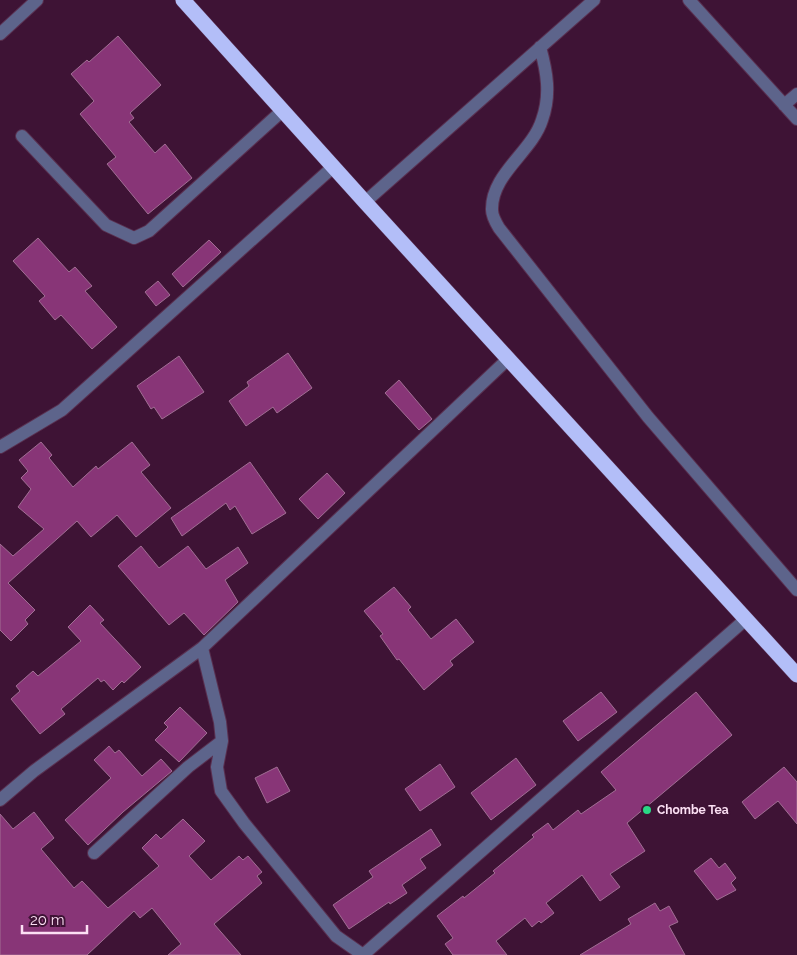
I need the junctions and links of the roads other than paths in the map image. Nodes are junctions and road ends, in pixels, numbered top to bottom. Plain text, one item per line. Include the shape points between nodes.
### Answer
1 (37, 0) edge
2 (183, 0) edge
3 (594, 0) edge
4 (689, 0) edge
5 (0, 34) edge
6 (540, 47) junction
7 (797, 94) edge
8 (784, 105) junction
9 (282, 111) junction
10 (797, 119) edge
11 (22, 136) dead end
12 (333, 167) junction
13 (365, 202) junction
14 (509, 358) junction
15 (0, 447) edge
16 (797, 590) edge
17 (746, 619) junction
18 (202, 648) junction
19 (797, 675) edge
20 (222, 741) junction
21 (0, 800) edge
22 (94, 853) dead end
23 (363, 955) edge

1 - 5 street
2 - 9 highway
3 - 6 street
4 - 8 street
6 - 13 street
6 - 16 street via 547,74 547,98 534,137 500,182 494,197 492,212 499,228 648,417
7 - 8 street
8 - 10 street
9 - 11 street via 149,231 134,238 106,225
9 - 12 highway
12 - 13 highway
12 - 15 street via 62,410
13 - 14 highway
14 - 17 highway
14 - 18 street
17 - 19 highway
17 - 23 street
18 - 20 street
18 - 21 street via 34,771
20 - 22 street via 188,767
20 - 23 street via 217,767 222,791 336,936

